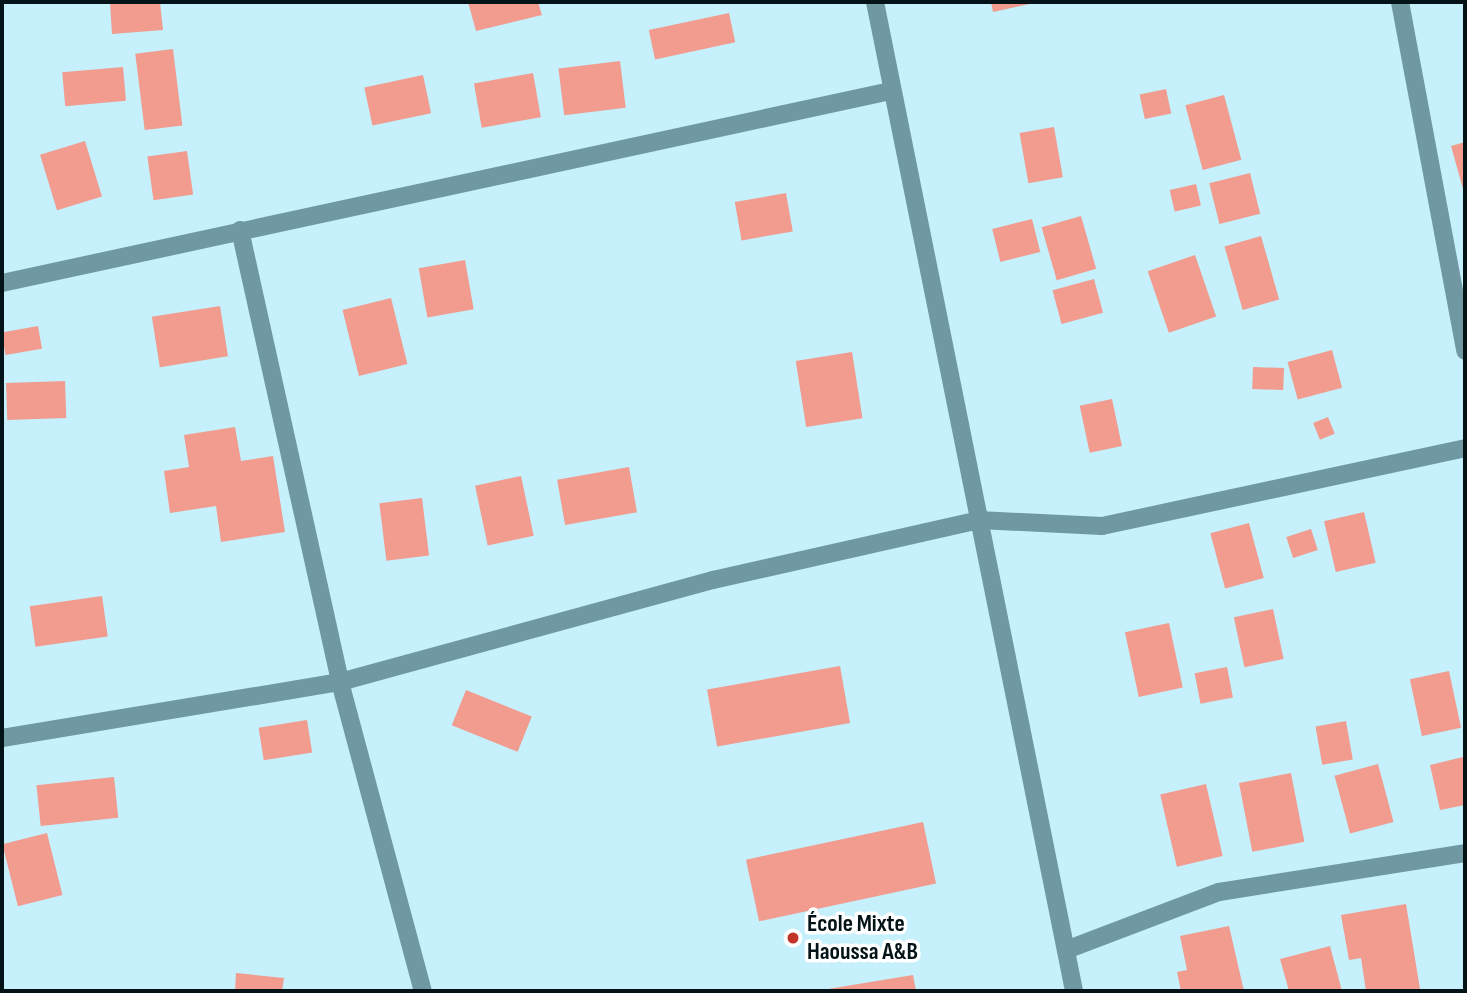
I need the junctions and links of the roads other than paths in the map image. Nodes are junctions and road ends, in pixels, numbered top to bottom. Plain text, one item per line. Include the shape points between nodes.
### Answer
1 (875, 2) edge
2 (1400, 2) edge
3 (891, 91) junction
4 (240, 230) junction
5 (2, 283) edge
6 (1465, 351) edge
7 (1465, 447) edge
8 (979, 520) junction
9 (340, 682) junction
10 (2, 737) edge
11 (1465, 853) edge
12 (1066, 950) junction
13 (423, 991) edge
14 (1074, 991) edge

1 - 3 street
2 - 6 street
3 - 4 street
3 - 8 street
4 - 5 street
4 - 9 street
7 - 8 street via 1102,526
8 - 9 street via 713,580
8 - 12 street
9 - 10 street
9 - 13 street
11 - 12 street via 1219,892
12 - 14 street

